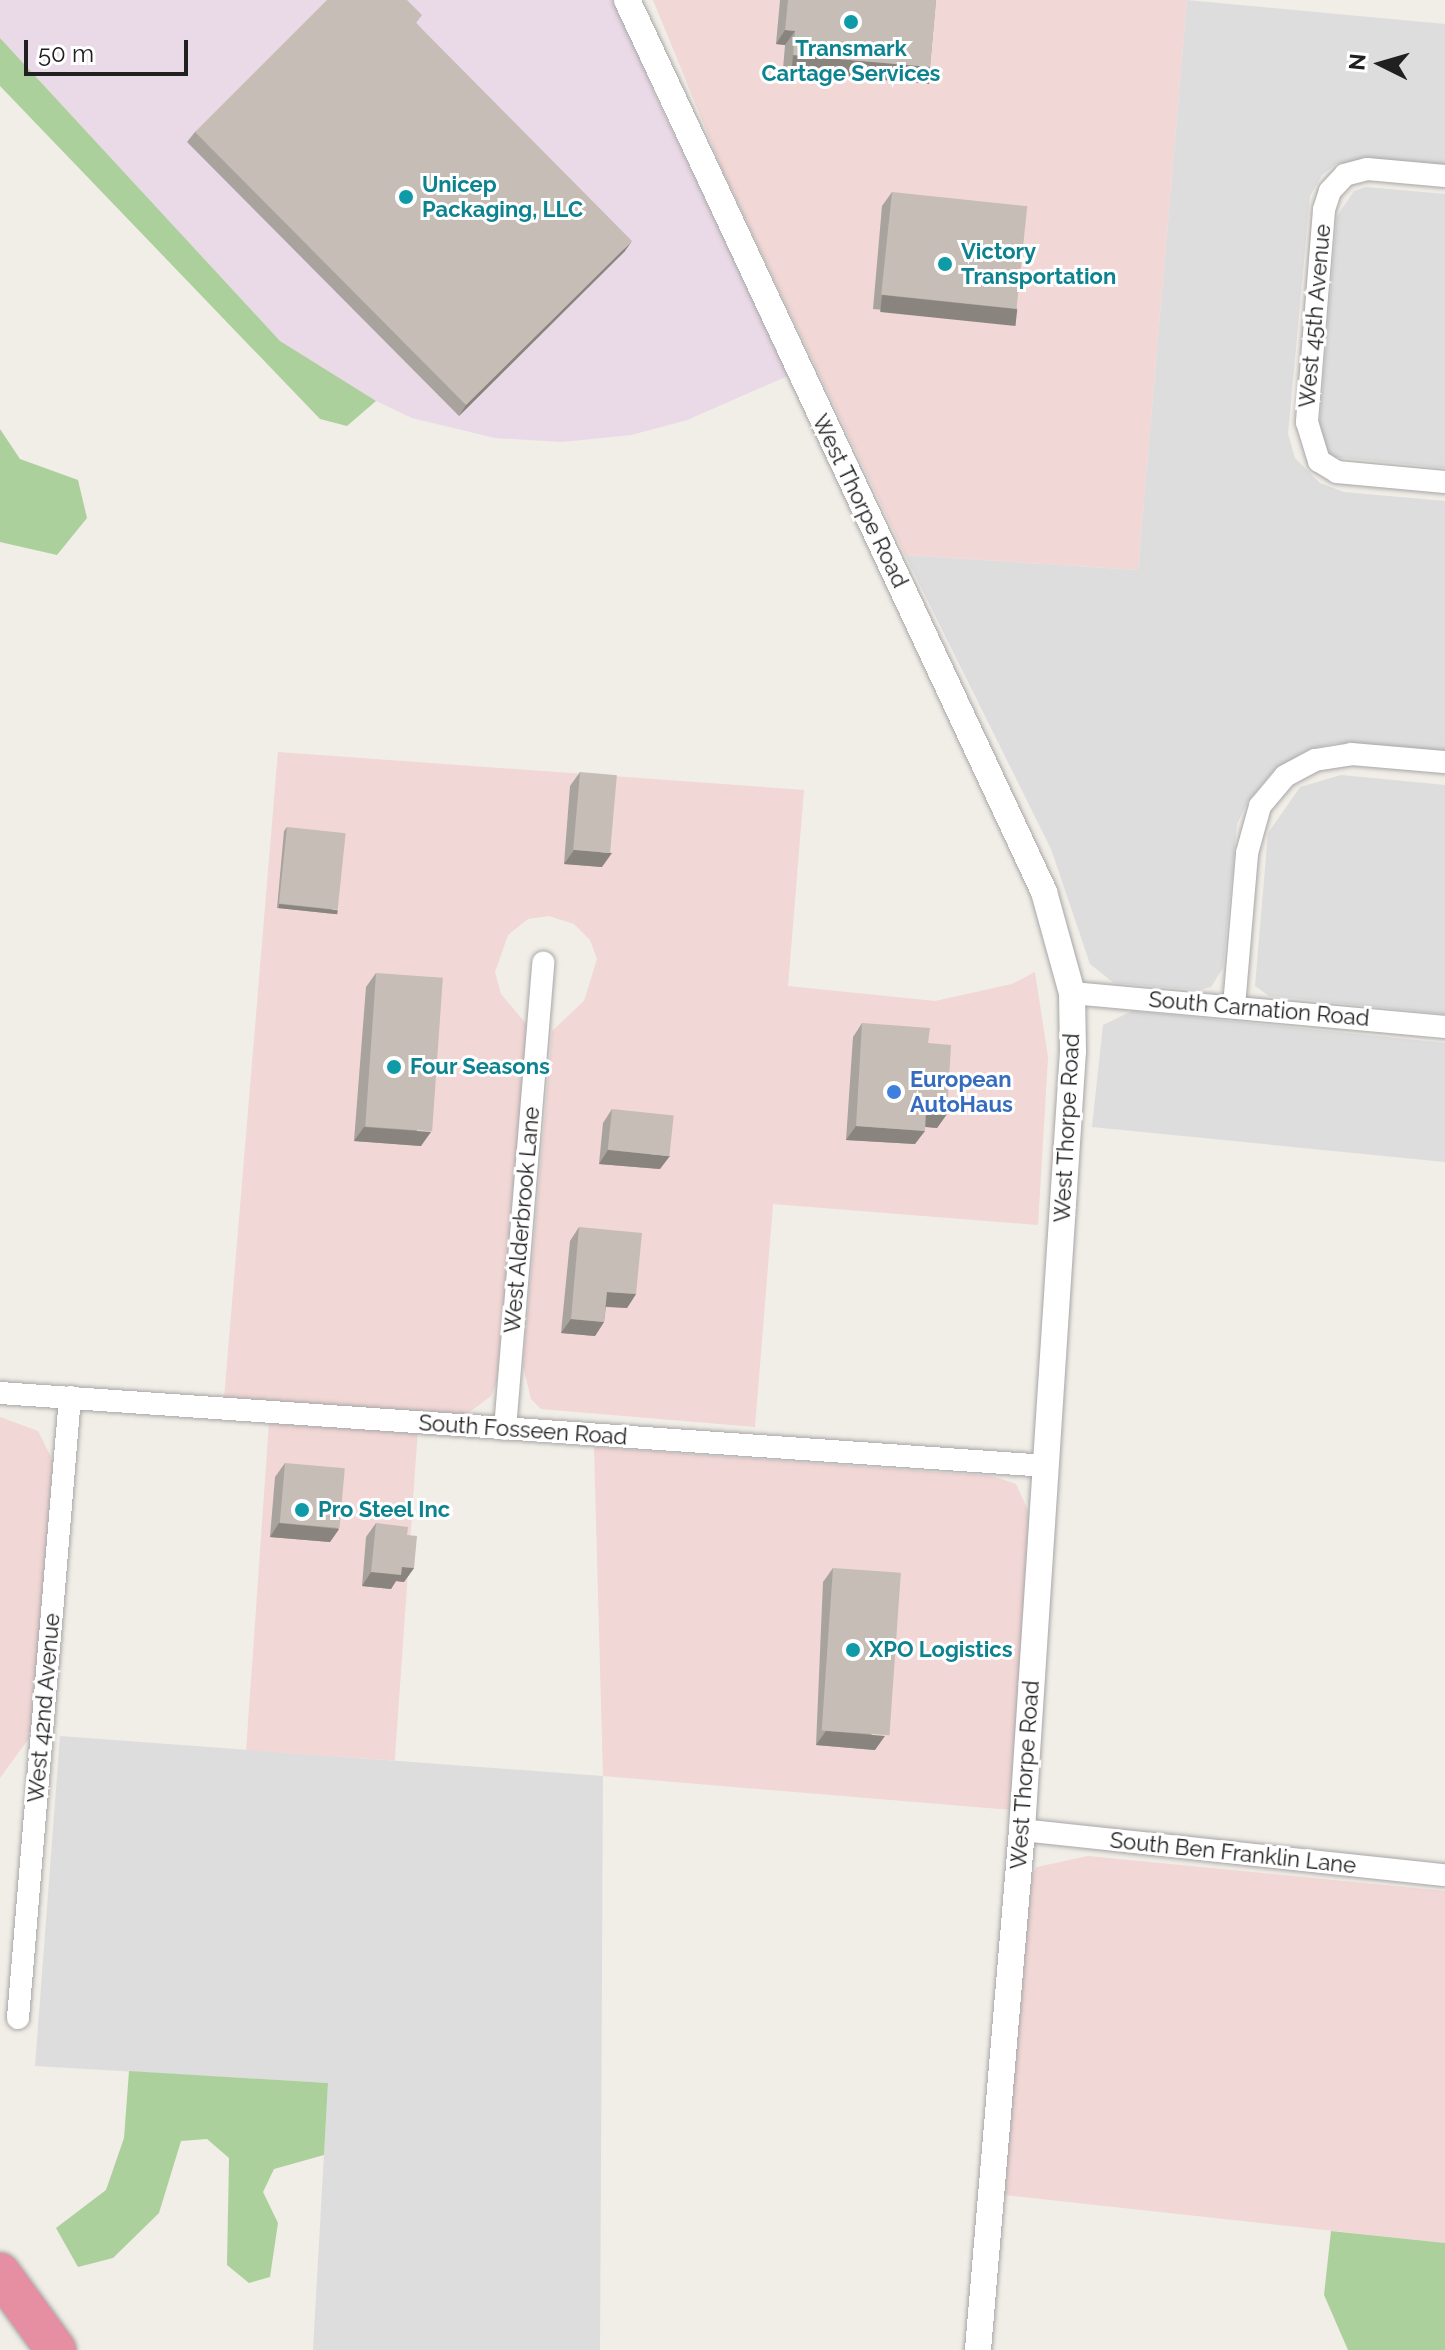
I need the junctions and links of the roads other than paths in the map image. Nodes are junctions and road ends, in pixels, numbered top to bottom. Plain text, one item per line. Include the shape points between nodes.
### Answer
1 (627, 0) edge
2 (1445, 176) edge
3 (1445, 482) edge
4 (1445, 762) edge
5 (543, 963) dead end
6 (1072, 993) junction
7 (1234, 1006) junction
8 (1445, 1027) edge
9 (0, 1393) edge
10 (70, 1397) junction
11 (505, 1429) junction
12 (1046, 1466) junction
13 (1022, 1830) junction
14 (1445, 1875) edge
15 (18, 2018) dead end
16 (0, 2273) edge
17 (56, 2350) edge
18 (978, 2350) edge

1 - 6 street, West Thorpe Road via 1044,892
2 - 3 street, West 45th Avenue via 1367,169 1345,175 1330,191 1324,210 1307,422 1319,461 1337,472
4 - 7 street via 1351,754 1315,760 1285,776 1260,806 1247,853
5 - 11 street, West Alderbrook Lane
6 - 7 street, South Carnation Road
6 - 12 street, West Thorpe Road via 1073,1051
7 - 8 street, South Carnation Road
9 - 10 street, South Fosseen Road
10 - 11 street, South Fosseen Road
10 - 15 street, West 42nd Avenue
11 - 12 street, South Fosseen Road
12 - 13 street, West Thorpe Road
13 - 14 street, South Ben Franklin Lane
13 - 18 street, West Thorpe Road
16 - 17 highway

